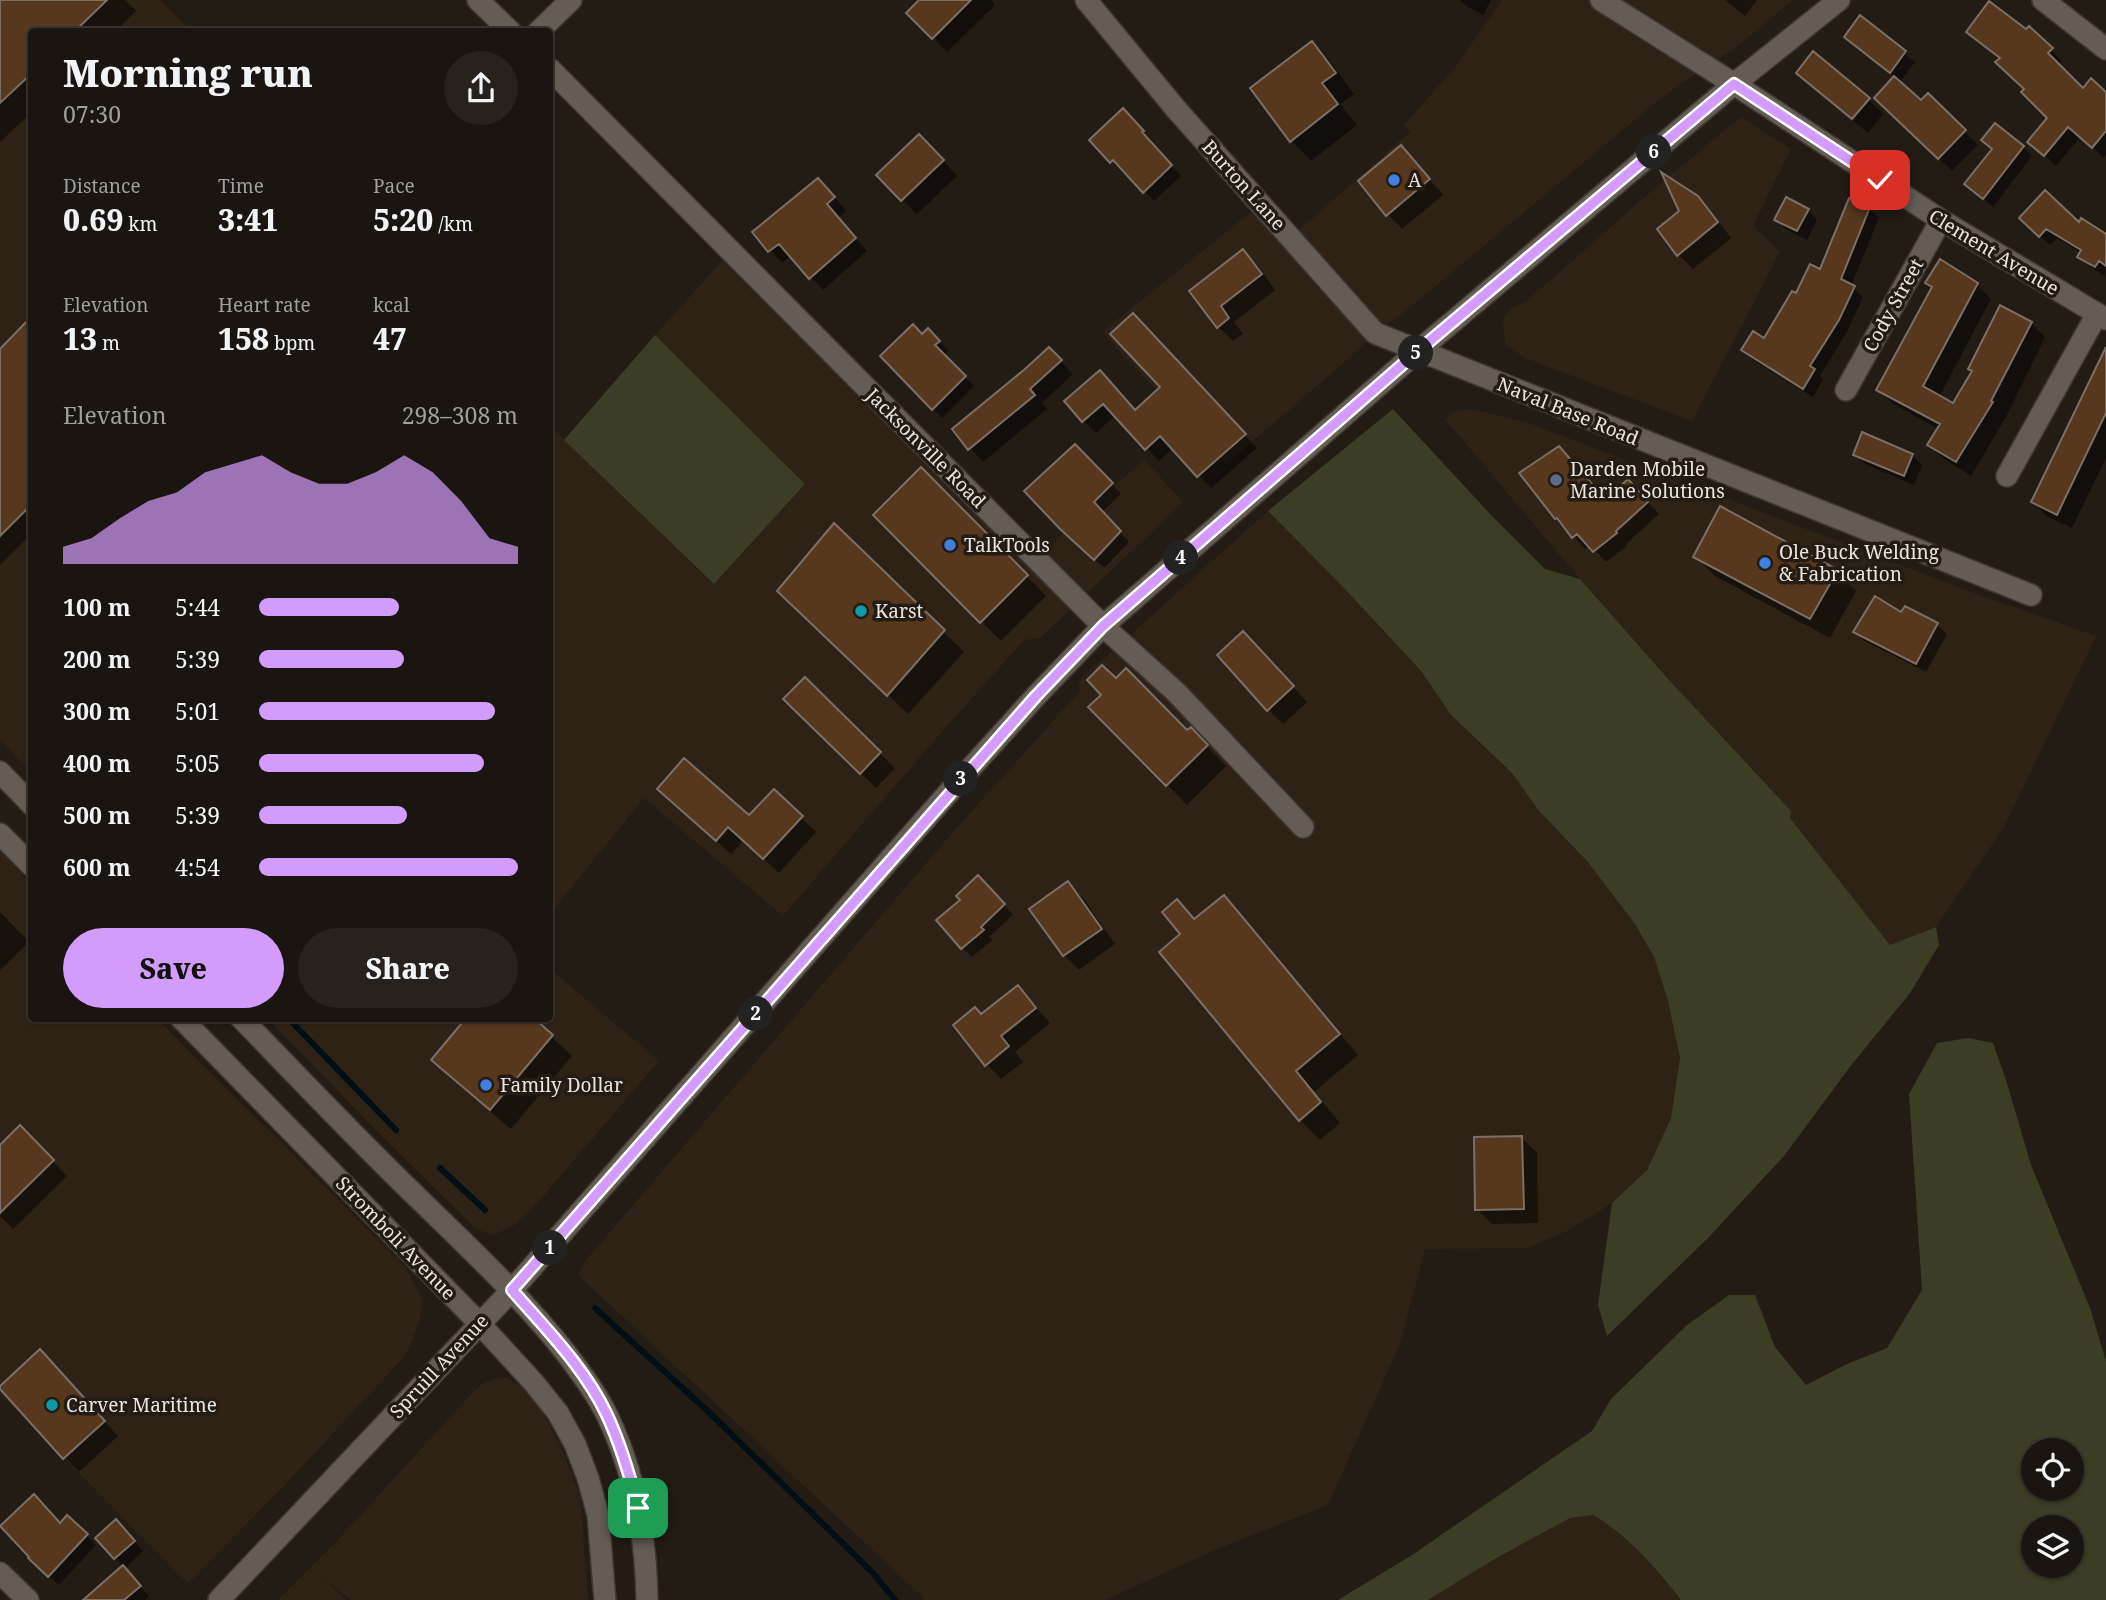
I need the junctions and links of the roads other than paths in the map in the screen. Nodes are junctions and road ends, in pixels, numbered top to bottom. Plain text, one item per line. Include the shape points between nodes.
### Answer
1 (478, 0) edge
2 (570, 0) edge
3 (1086, 0) edge
4 (1601, 0) edge
5 (1839, 0) edge
6 (2043, 0) edge
7 (507, 28) edge
8 (542, 28) edge
9 (2106, 49) edge
10 (553, 72) edge
11 (1734, 84) junction
12 (1941, 220) junction
13 (2102, 317) edge
14 (1418, 351) junction
15 (1846, 390) dead end
16 (2007, 475) dead end
17 (2031, 595) dead end
18 (1103, 626) junction
19 (0, 772) edge
20 (28, 800) edge
21 (1303, 827) dead end
22 (0, 834) edge
23 (28, 862) edge
24 (185, 1022) edge
25 (245, 1022) edge
26 (512, 1290) junction
27 (479, 1323) junction
28 (0, 1573) edge
29 (28, 1600) edge
30 (219, 1600) edge
31 (605, 1600) edge
32 (647, 1600) edge

1 - 7 street
2 - 8 street
3 - 14 street, Burton Lane via 1375,333
4 - 11 street, Clement Avenue
5 - 11 street, Spruill Avenue
6 - 9 street
10 - 18 street, Jacksonville Road
11 - 12 street, Clement Avenue
11 - 14 street, Spruill Avenue
12 - 13 street, Clement Avenue
12 - 15 street, Cody Street
13 - 16 street
14 - 17 street, Naval Base Road
14 - 18 street, Spruill Avenue
18 - 21 street, Jacksonville Road via 1177,693
18 - 26 street, Spruill Avenue via 950,791
19 - 20 street
22 - 23 street
24 - 27 street, Stromboli Avenue
25 - 26 street
26 - 27 street, Spruill Avenue
26 - 32 street via 584,1377 607,1414 638,1508
27 - 30 street, Spruill Avenue
27 - 31 street, Stromboli Avenue via 558,1413 575,1444 598,1515
28 - 29 street

